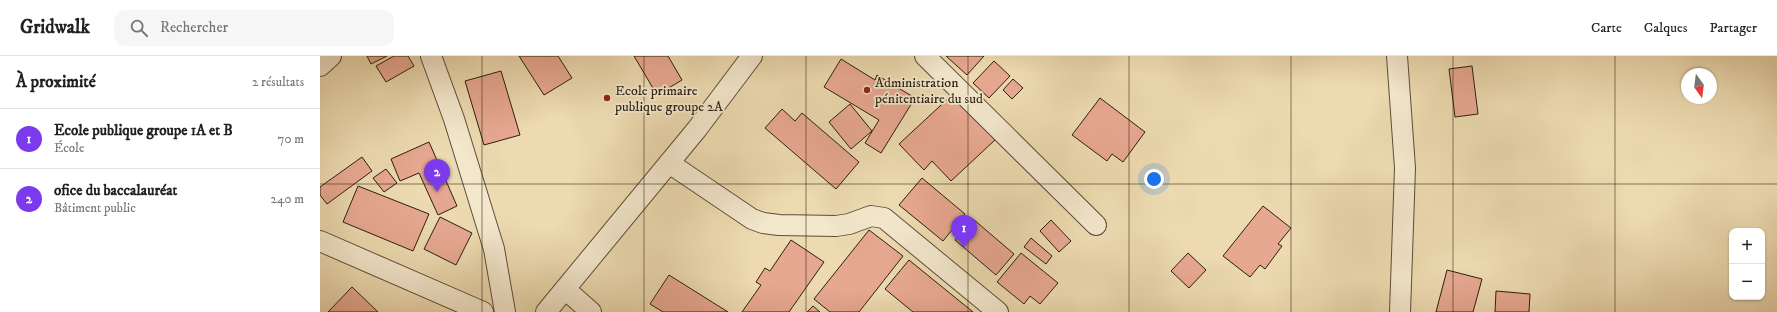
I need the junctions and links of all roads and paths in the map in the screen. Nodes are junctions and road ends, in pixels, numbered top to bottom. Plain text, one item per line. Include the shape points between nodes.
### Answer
1 (331, 56) edge
2 (431, 56) edge
3 (752, 56) edge
4 (925, 56) edge
5 (1398, 56) edge
6 (320, 66) edge
7 (669, 163) junction
8 (1096, 224) dead end
9 (320, 241) edge
10 (565, 289) junction
11 (483, 312) edge
12 (505, 312) edge
13 (546, 312) edge
14 (591, 312) edge
15 (998, 312) edge
16 (1400, 312) edge

1 - 6 street
2 - 12 street via 454,119 494,249
3 - 7 street
4 - 8 street
5 - 16 street via 1405,168
7 - 10 street
7 - 15 street via 752,220 763,223 836,226 871,216 884,218
9 - 11 street
10 - 13 street
10 - 14 street

